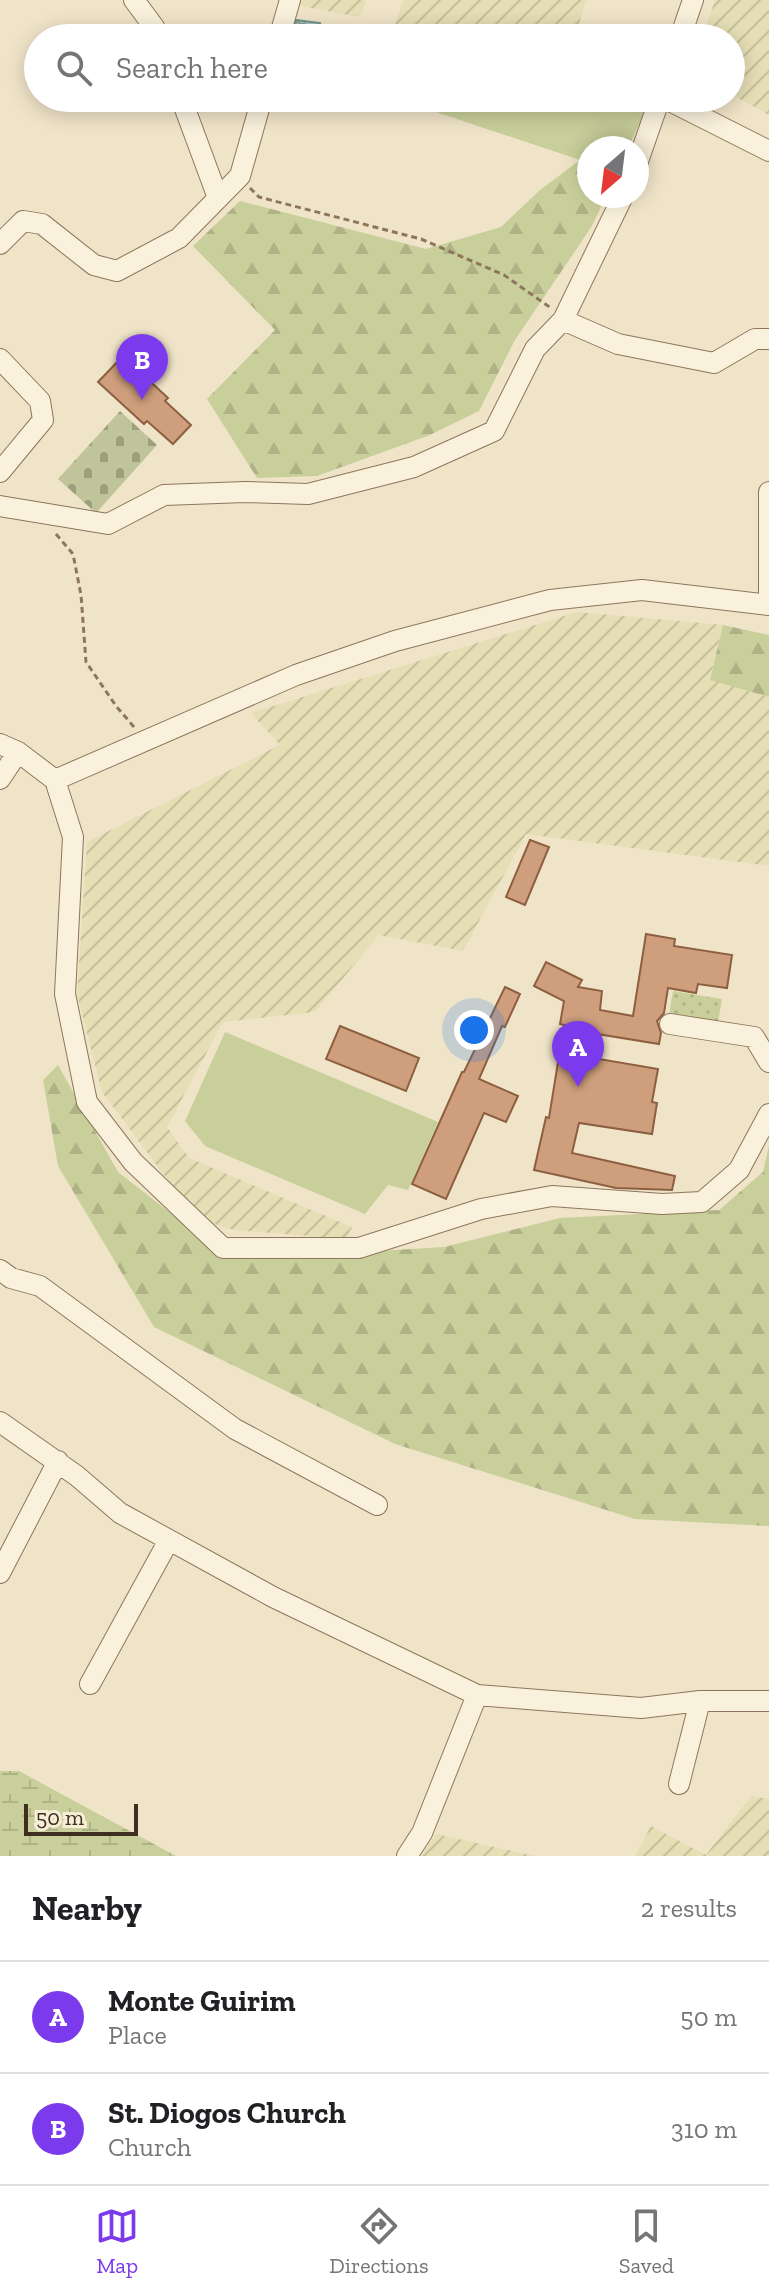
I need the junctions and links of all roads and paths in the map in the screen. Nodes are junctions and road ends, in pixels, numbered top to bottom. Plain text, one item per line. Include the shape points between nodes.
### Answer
1 (134, 0) edge
2 (290, 0) edge
3 (693, 0) edge
4 (152, 24) edge
5 (283, 24) edge
6 (685, 24) edge
7 (186, 112) edge
8 (258, 112) edge
9 (657, 112) edge
10 (690, 112) edge
11 (648, 136) edge
12 (769, 151) edge
13 (240, 176) junction
14 (218, 198) junction
15 (617, 208) edge
16 (0, 244) edge
17 (564, 318) junction
18 (768, 336) edge
19 (0, 359) edge
20 (0, 472) edge
21 (769, 492) edge
22 (0, 506) edge
23 (37, 514) junction
24 (769, 605) edge
25 (146, 741) junction
26 (9, 748) edge
27 (0, 779) edge
28 (55, 780) junction
29 (670, 1024) dead end
30 (769, 1062) edge
31 (769, 1114) edge
32 (0, 1270) edge
33 (0, 1422) edge
34 (58, 1461) junction
35 (377, 1505) dead end
36 (169, 1540) junction
37 (0, 1573) edge
38 (90, 1684) dead end
39 (477, 1695) junction
40 (700, 1701) junction
41 (769, 1701) edge
42 (679, 1784) dead end
43 (407, 1856) edge

1 - 4 street
2 - 5 street
3 - 6 street
7 - 14 street
8 - 13 street
9 - 11 street
10 - 12 street
13 - 14 street
13 - 17 path via 259,197 421,239 504,275
14 - 16 street via 179,238 117,271 94,265 42,224 23,221
15 - 17 street
17 - 18 street via 618,344 714,363
17 - 23 street via 535,349 494,431 414,467 308,494 164,495 108,524
19 - 20 street via 40,401 43,420
21 - 24 street
22 - 23 street
23 - 25 path via 73,554 86,662
24 - 25 street via 642,590 550,600 395,641 296,675
25 - 28 street
26 - 27 street
26 - 28 street
28 - 31 street via 73,837 65,994 87,1102 133,1162 223,1248 359,1248 481,1209 552,1196 702,1202 739,1170
29 - 30 street via 754,1037
32 - 35 street via 40,1286 235,1429
33 - 34 street
34 - 36 street via 120,1513
34 - 37 street
36 - 38 street
36 - 39 street via 273,1597
39 - 40 street via 641,1708
39 - 43 street via 422,1833
40 - 41 street
40 - 42 street

